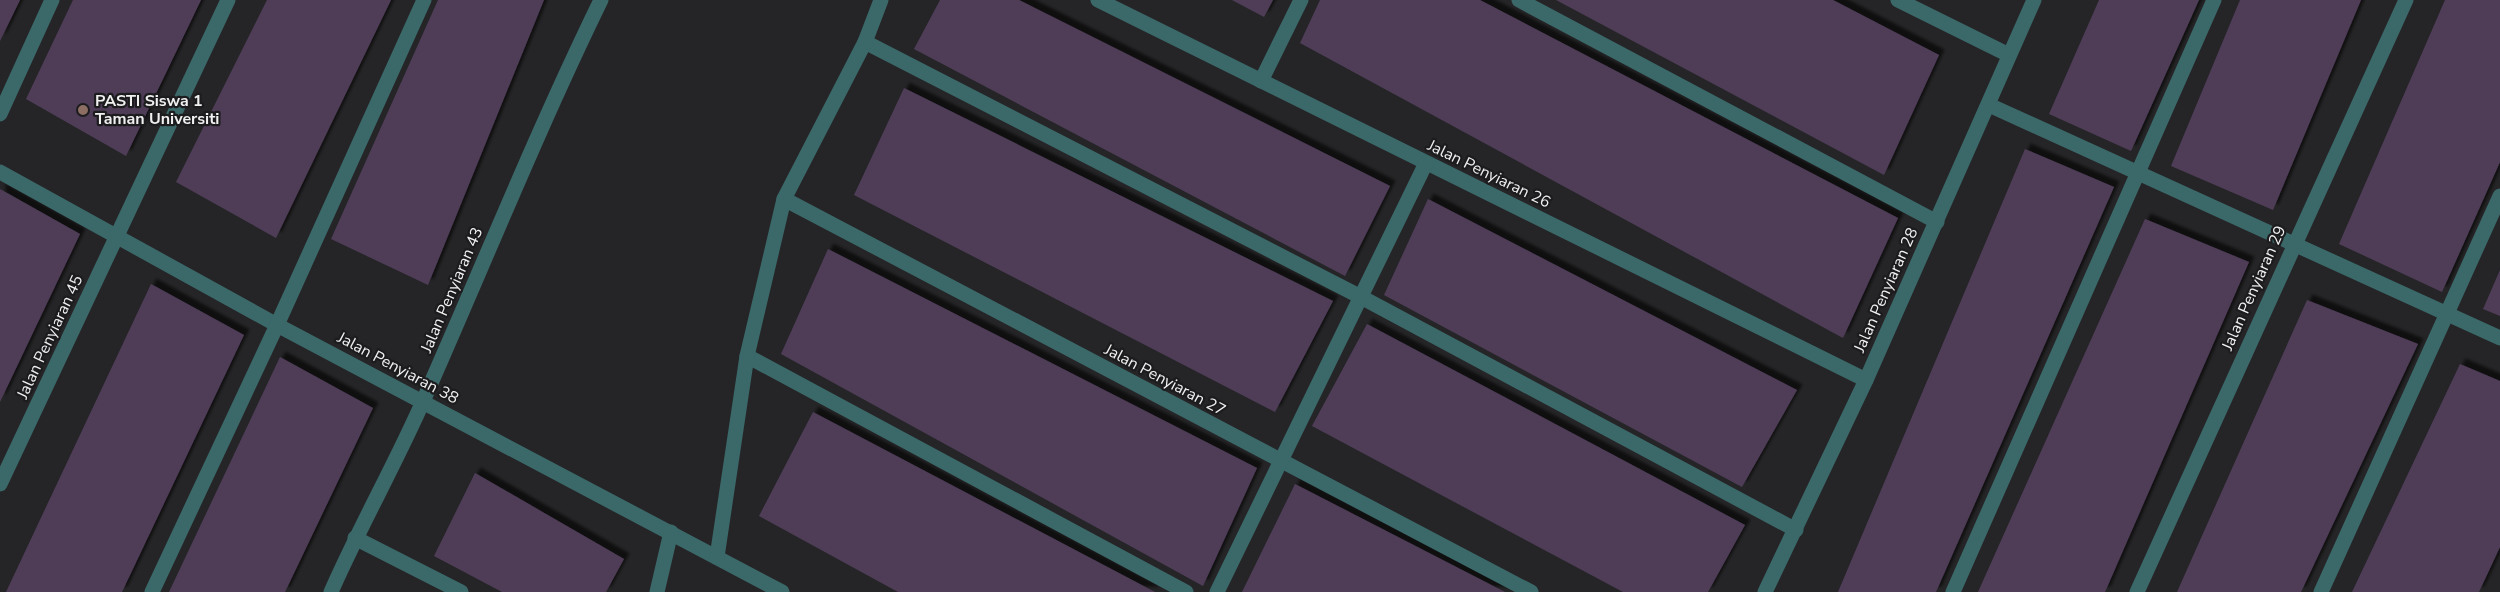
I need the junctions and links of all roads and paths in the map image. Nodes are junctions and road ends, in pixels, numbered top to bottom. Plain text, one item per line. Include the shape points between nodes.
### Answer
1 (52, 0) edge
2 (228, 0) edge
3 (424, 0) edge
4 (601, 0) edge
5 (881, 0) edge
6 (1098, 0) edge
7 (1301, 0) edge
8 (1519, 0) edge
9 (1898, 0) edge
10 (2034, 0) edge
11 (2214, 0) edge
12 (2406, 0) edge
13 (866, 42) junction
14 (2009, 55) junction
15 (1261, 81) junction
16 (1989, 105) junction
17 (0, 114) edge
18 (1426, 163) junction
19 (0, 172) edge
20 (2137, 173) junction
21 (2500, 196) edge
22 (784, 199) junction
23 (1937, 222) junction
24 (118, 237) junction
25 (2293, 244) junction
26 (1361, 297) junction
27 (2448, 314) junction
28 (277, 324) junction
29 (2500, 338) edge
30 (747, 357) junction
31 (1866, 380) junction
32 (423, 402) junction
33 (1281, 461) junction
34 (0, 484) edge
35 (1796, 530) junction
36 (671, 532) junction
37 (355, 538) junction
38 (717, 557) junction
39 (152, 592) edge
40 (332, 592) edge
41 (461, 592) edge
42 (657, 592) edge
43 (782, 592) edge
44 (1186, 592) edge
45 (1217, 592) edge
46 (1531, 592) edge
47 (1765, 592) edge
48 (1953, 592) edge
49 (2137, 592) edge
50 (2321, 592) edge

1 - 17 street
2 - 24 street, Jalan Penyiaran 45
3 - 28 street
4 - 32 street, Jalan Penyiaran 43
5 - 13 street
6 - 15 street, Jalan Penyiaran 26
7 - 15 street
8 - 23 street
9 - 14 street
10 - 14 street, Jalan Penyiaran 28
11 - 20 street
12 - 25 street, Jalan Penyiaran 29
13 - 22 street
13 - 26 street
14 - 16 street, Jalan Penyiaran 28
15 - 18 street, Jalan Penyiaran 26
16 - 20 street
16 - 23 street, Jalan Penyiaran 28
18 - 26 street
18 - 31 street, Jalan Penyiaran 26
19 - 24 street, Jalan Penyiaran 38
20 - 25 street
20 - 48 street
21 - 27 street
22 - 30 street
22 - 33 street, Jalan Penyiaran 27
23 - 31 street, Jalan Penyiaran 28
24 - 28 street, Jalan Penyiaran 38
24 - 34 street, Jalan Penyiaran 45
25 - 27 street
25 - 49 street, Jalan Penyiaran 29
26 - 33 street
26 - 35 street
27 - 29 street
27 - 50 street
28 - 32 street, Jalan Penyiaran 38
28 - 39 street
30 - 38 street
30 - 44 street
31 - 35 street, Jalan Penyiaran 28
32 - 36 street, Jalan Penyiaran 38
32 - 37 street, Jalan Penyiaran 43
33 - 45 street
33 - 46 street, Jalan Penyiaran 27
35 - 47 street, Jalan Penyiaran 28
36 - 38 street, Jalan Penyiaran 38
36 - 42 street
37 - 40 street, Jalan Penyiaran 43
37 - 41 street
38 - 43 street, Jalan Penyiaran 38

